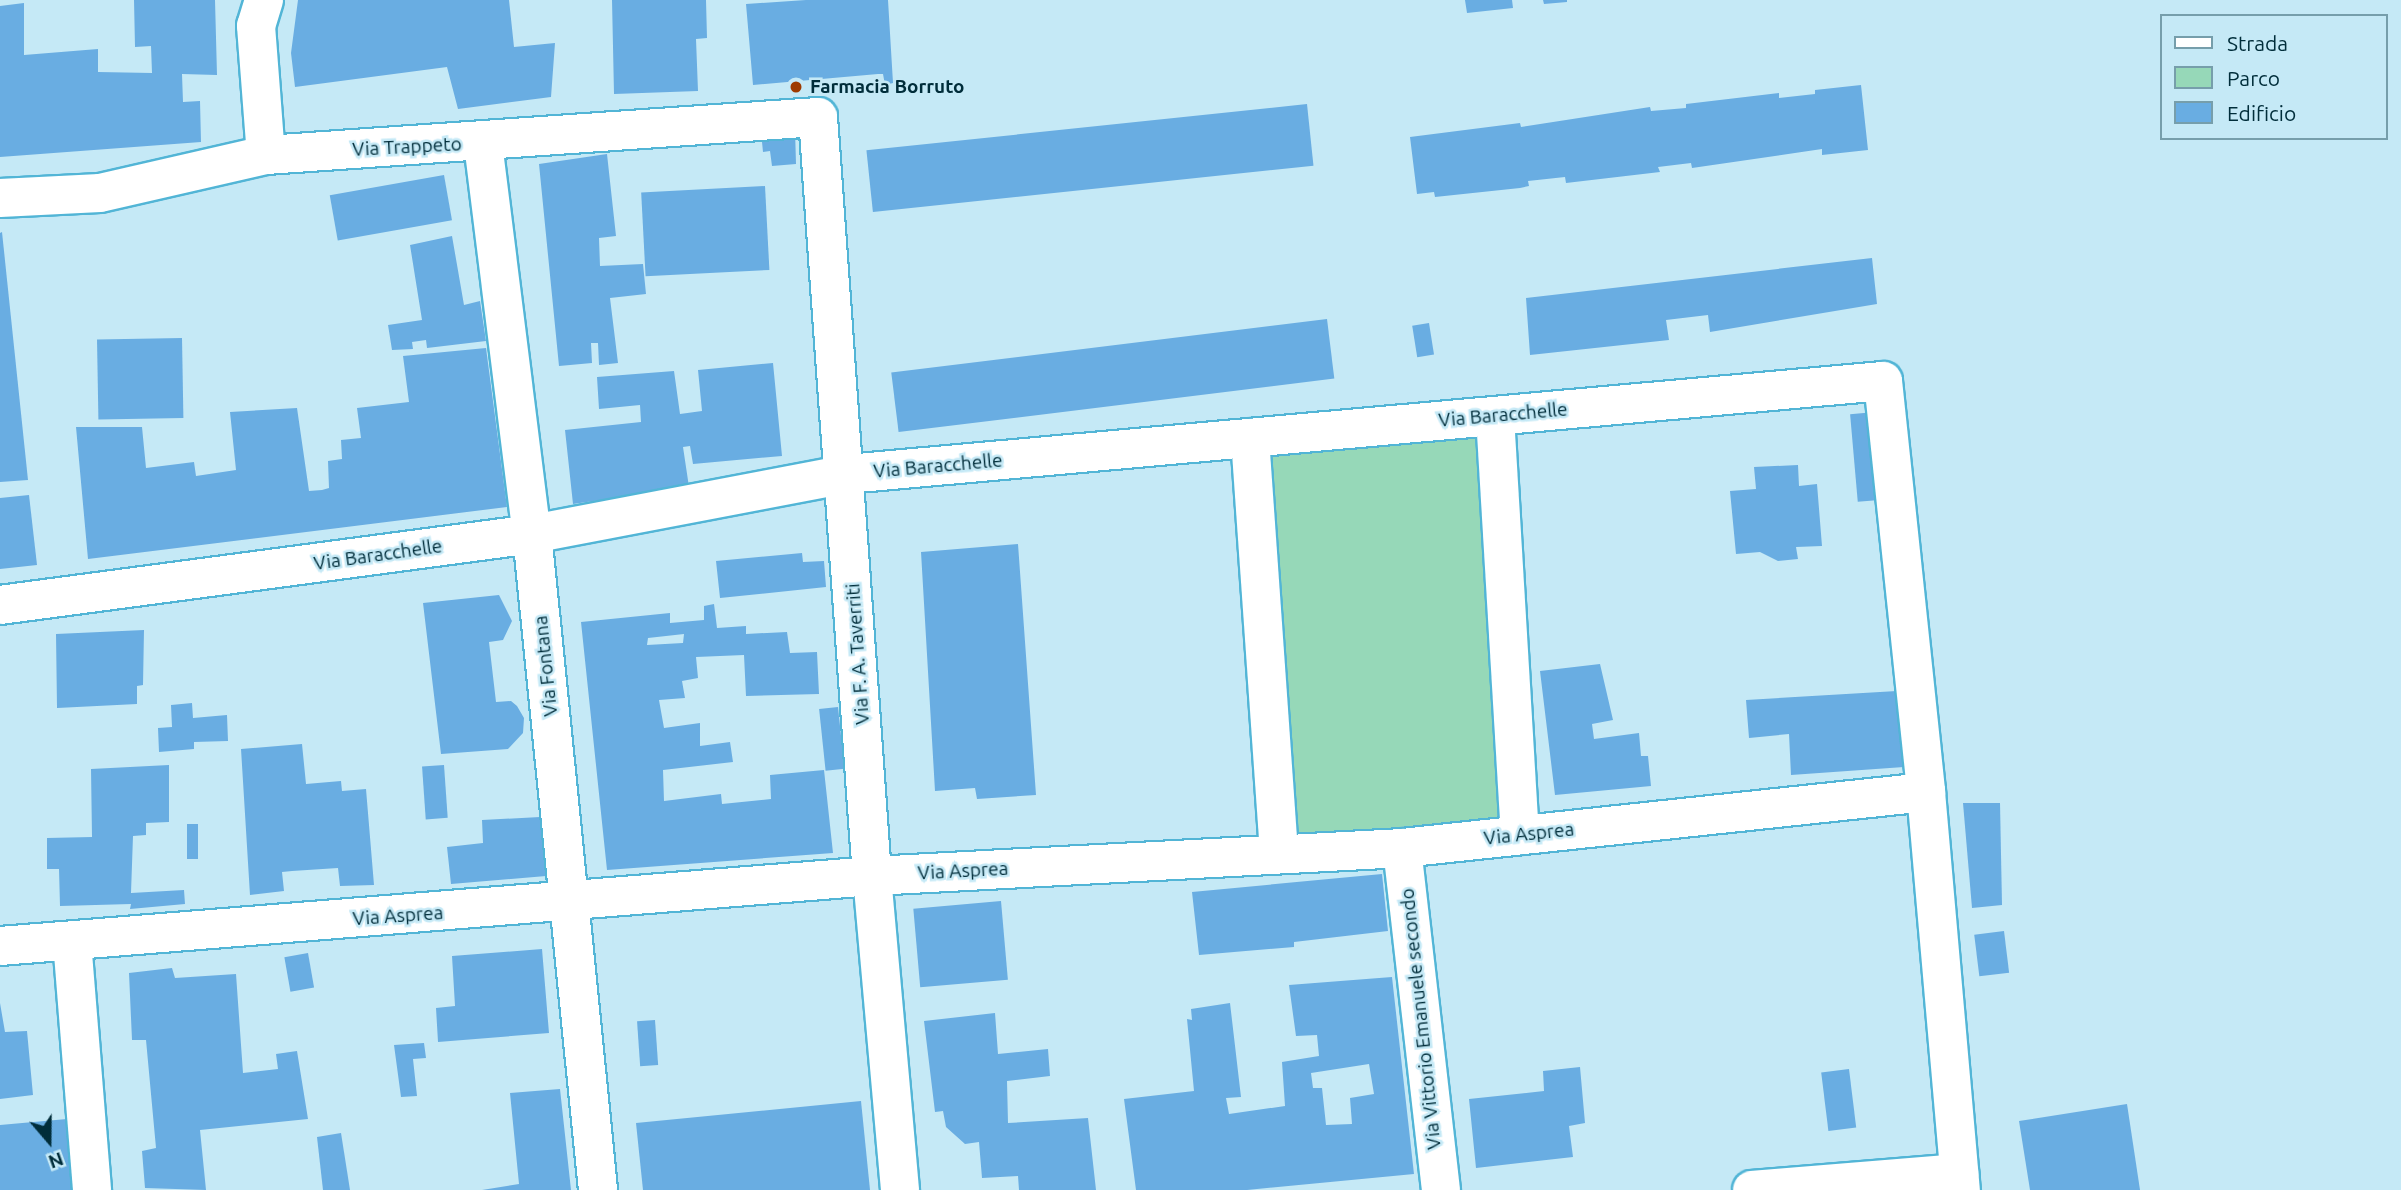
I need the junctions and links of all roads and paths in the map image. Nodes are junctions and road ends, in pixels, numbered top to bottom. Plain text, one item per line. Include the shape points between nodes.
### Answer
1 (264, 0) edge
2 (818, 117) joint
3 (483, 143) junction
4 (266, 155) junction
5 (0, 198) edge
6 (1495, 416) junction
7 (1250, 438) junction
8 (847, 474) junction
9 (532, 534) junction
10 (0, 605) edge
11 (1926, 792) junction
12 (1520, 835) junction
13 (1402, 848) junction
14 (1279, 854) junction
15 (872, 876) junction
16 (569, 903) junction
17 (72, 941) junction
18 (0, 946) edge
19 (1960, 1181) edge
20 (92, 1190) edge
21 (598, 1190) edge
22 (900, 1190) edge
23 (1441, 1190) edge
24 (1752, 1190) edge

1 - 4 street via 256,26
2 - 3 street, Via Trappeto
2 - 8 street, Via F. A. Taverriti
3 - 4 street, Via Trappeto
3 - 9 street, Via Fontana
4 - 5 street, Via Trappeto via 100,193
6 - 7 street, Via Baracchelle
6 - 11 street, Via Baracchelle via 1882,381
6 - 12 street
7 - 8 street, Via Baracchelle
7 - 14 street
8 - 9 street, Via Baracchelle
8 - 15 street, Via F. A. Taverriti
9 - 10 street, Via Baracchelle
9 - 16 street, Via Fontana
11 - 12 street, Via Asprea
11 - 19 street
12 - 13 street, Via Asprea
13 - 14 street, Via Asprea
13 - 23 street, Via Vittorio Emanuele secondo
14 - 15 street, Via Asprea
15 - 16 street, Via Asprea
15 - 22 street, Via F. A. Taverriti
16 - 17 street, Via Asprea
16 - 21 street, Via Fontana
17 - 18 street, Via Asprea
17 - 20 street
19 - 24 street

